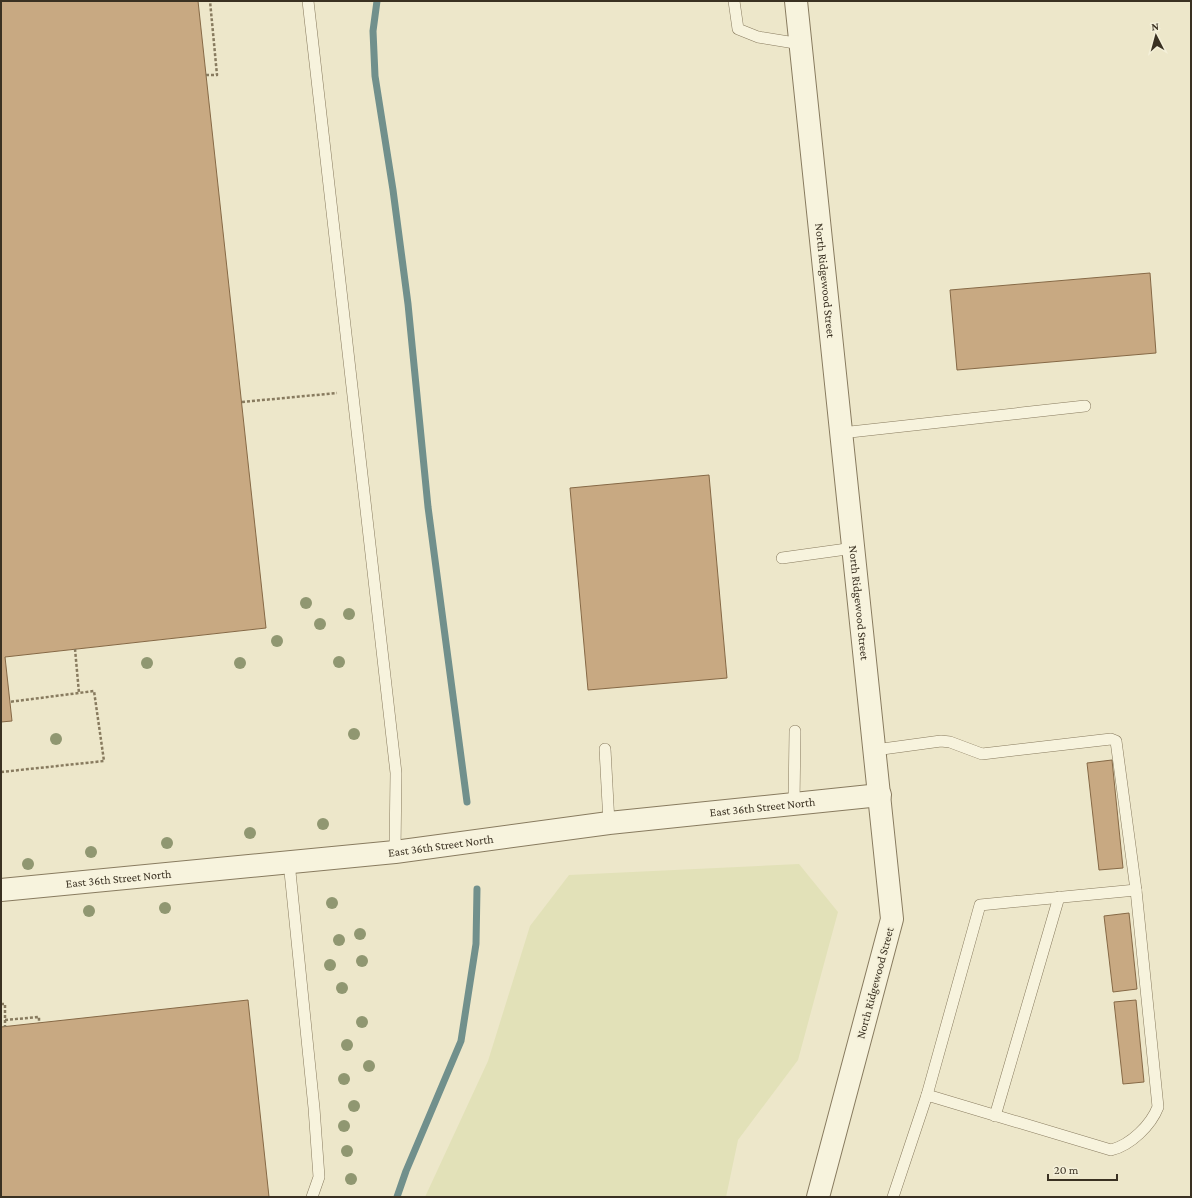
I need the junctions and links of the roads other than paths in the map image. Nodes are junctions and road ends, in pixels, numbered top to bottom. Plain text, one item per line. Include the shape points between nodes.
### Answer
1 (308, 1) edge
2 (734, 1) edge
3 (796, 1) edge
4 (801, 44) junction
5 (1085, 406) dead end
6 (842, 433) junction
7 (854, 548) junction
8 (782, 558) dead end
9 (794, 731) dead end
10 (605, 749) dead end
11 (875, 750) junction
12 (880, 795) junction
13 (794, 804) junction
14 (609, 823) junction
15 (395, 852) junction
16 (289, 862) junction
17 (1, 890) edge
18 (1136, 890) junction
19 (1059, 897) junction
20 (927, 1095) junction
21 (996, 1116) junction
22 (312, 1197) edge
23 (818, 1197) edge
24 (893, 1197) edge

1 - 15 lane via 396,773
2 - 4 lane via 738,29 758,37
3 - 4 street, North Ridgewood Street
4 - 6 street, North Ridgewood Street
5 - 6 lane
6 - 7 street, North Ridgewood Street
7 - 8 lane
7 - 11 street, North Ridgewood Street
9 - 13 lane
10 - 14 lane
11 - 12 street, North Ridgewood Street
11 - 18 lane via 941,741 982,754 1111,739 1116,741
12 - 13 street, East 36th Street North
12 - 23 street, North Ridgewood Street via 892,919
13 - 14 street, East 36th Street North
14 - 15 street, East 36th Street North
15 - 16 street, East 36th Street North
16 - 17 street, East 36th Street North
16 - 22 lane via 314,1108 318,1177
18 - 19 lane
18 - 21 lane via 1158,1107 1153,1120 1122,1147 1111,1150
19 - 20 lane via 980,905
19 - 21 lane
20 - 21 lane
20 - 24 lane

